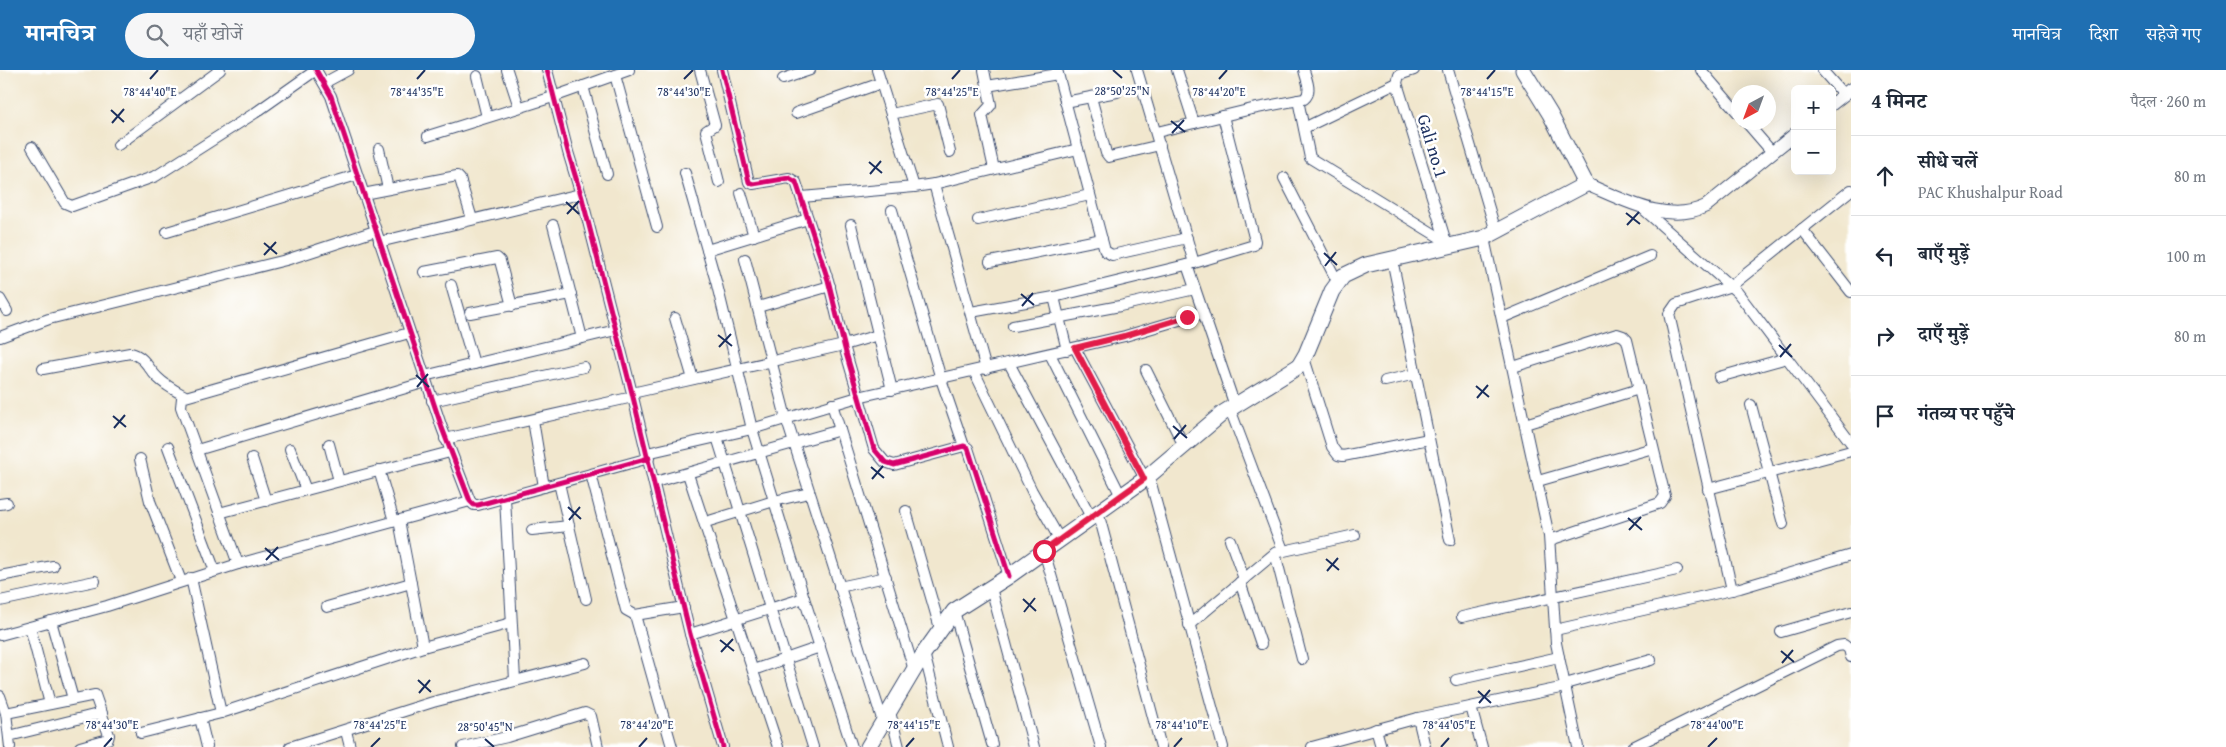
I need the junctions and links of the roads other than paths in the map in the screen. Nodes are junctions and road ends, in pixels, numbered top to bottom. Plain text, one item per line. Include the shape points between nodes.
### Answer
1 (220, 70) edge
2 (316, 70) edge
3 (348, 70) edge
4 (507, 70) edge
5 (546, 70) edge
6 (629, 70) edge
7 (700, 70) edge
8 (722, 70) edge
9 (810, 70) edge
10 (877, 70) edge
11 (984, 70) edge
12 (1137, 70) edge
13 (1177, 70) edge
14 (1304, 70) edge
15 (1414, 70) edge
16 (1448, 70) edge
17 (1523, 70) edge
18 (1701, 70) edge
19 (1822, 70) edge
20 (1058, 72) edge
21 (615, 75) junction
22 (477, 76) dead end
23 (783, 79) dead end
24 (324, 83) junction
25 (882, 83) junction
26 (1397, 83) junction
27 (583, 86) junction
28 (987, 86) junction
29 (1117, 92) dead end
30 (1847, 92) edge
31 (554, 97) junction
32 (1091, 97) junction
33 (1298, 100) junction
34 (1836, 101) edge
35 (1065, 102) junction
36 (1731, 105) edge
37 (520, 107) junction
38 (796, 113) dead end
39 (891, 114) junction
40 (1223, 116) junction
41 (487, 118) junction
42 (1194, 123) junction
43 (1304, 128) junction
44 (1753, 130) edge
45 (1157, 132) junction
46 (428, 136) dead end
47 (1791, 137) edge
48 (1160, 144) junction
49 (118, 145) dead end
50 (32, 146) dead end
51 (379, 149) dead end
52 (1078, 149) junction
53 (950, 152) dead end
54 (1772, 152) junction
55 (994, 169) junction
56 (685, 173) dead end
57 (607, 174) dead end
58 (357, 175) junction
59 (1284, 178) dead end
60 (719, 182) dead end
61 (934, 184) junction
62 (1586, 184) junction
63 (914, 187) junction
64 (388, 189) junction
65 (1851, 190) edge
66 (741, 193) dead end
67 (363, 194) junction
68 (580, 194) junction
69 (1090, 196) junction
70 (802, 197) junction
71 (1642, 208) junction
72 (892, 210) dead end
73 (472, 219) junction
74 (808, 219) junction
75 (978, 220) dead end
76 (552, 225) dead end
77 (851, 226) dead end
78 (657, 227) dead end
79 (1802, 229) junction
80 (376, 231) junction
81 (166, 232) dead end
82 (1490, 235) junction
83 (754, 236) junction
84 (1186, 238) junction
85 (1102, 239) junction
86 (379, 242) junction
87 (1449, 244) junction
88 (707, 250) junction
89 (1650, 256) dead end
90 (745, 259) dead end
91 (1392, 259) junction
92 (990, 262) dead end
93 (1190, 264) junction
94 (424, 272) dead end
95 (1338, 283) junction
96 (451, 285) dead end
97 (830, 286) junction
98 (1731, 286) junction
99 (1195, 289) junction
100 (1850, 290) edge
101 (571, 294) junction
102 (1054, 297) junction
103 (0, 299) edge
104 (512, 306) junction
105 (758, 307) junction
106 (7, 311) dead end
107 (971, 312) junction
108 (1203, 313) junction
109 (470, 314) dead end
110 (675, 318) dead end
111 (1060, 318) junction
112 (1502, 318) junction
113 (1013, 326) dead end
114 (616, 330) junction
115 (409, 333) junction
116 (878, 335) junction
117 (0, 337) edge
118 (582, 338) junction
119 (844, 345) junction
120 (1071, 349) junction
121 (1050, 354) junction
122 (1304, 358) junction
123 (1787, 358) junction
124 (772, 361) junction
125 (1009, 363) junction
126 (474, 364) junction
127 (584, 367) dead end
128 (1513, 367) junction
129 (42, 369) dead end
130 (738, 369) junction
131 (986, 369) junction
132 (1146, 370) dead end
133 (974, 371) junction
134 (1416, 374) junction
135 (1719, 377) dead end
136 (425, 379) junction
137 (693, 379) junction
138 (941, 379) junction
139 (1385, 381) dead end
140 (1639, 389) junction
141 (892, 390) junction
142 (633, 395) junction
143 (185, 396) junction
144 (858, 397) junction
145 (432, 401) junction
146 (832, 404) junction
147 (1752, 405) dead end
148 (1232, 407) junction
149 (786, 418) junction
150 (533, 420) junction
151 (1525, 424) junction
152 (752, 429) junction
153 (840, 430) junction
154 (717, 437) junction
155 (446, 439) junction
156 (1429, 439) junction
157 (1851, 443) edge
158 (329, 444) dead end
159 (794, 444) junction
160 (964, 446) junction
161 (1184, 446) junction
162 (168, 447) dead end
163 (1653, 448) junction
164 (197, 450) junction
165 (290, 450) dead end
166 (1851, 451) edge
167 (450, 452) junction
168 (760, 453) junction
169 (648, 456) junction
170 (252, 458) dead end
171 (140, 459) dead end
172 (725, 463) junction
173 (379, 470) junction
174 (1769, 473) junction
175 (591, 474) junction
176 (688, 474) junction
177 (1147, 478) junction
178 (339, 481) junction
179 (1538, 481) junction
180 (655, 482) junction
181 (559, 483) junction
182 (544, 487) junction
183 (1708, 489) junction
184 (306, 490) junction
185 (809, 493) junction
186 (1121, 496) junction
187 (505, 498) junction
188 (266, 501) junction
189 (470, 501) junction
190 (774, 501) junction
191 (906, 511) dead end
192 (740, 512) junction
193 (220, 514) junction
194 (1094, 515) junction
195 (396, 520) junction
196 (706, 522) junction
197 (1783, 524) dead end
198 (569, 526) junction
199 (532, 530) dead end
200 (1355, 534) dead end
201 (1060, 540) junction
202 (1230, 540) dead end
203 (1450, 540) dead end
204 (1550, 540) junction
205 (1044, 551) junction
206 (1279, 551) junction
207 (1851, 555) edge
208 (238, 564) junction
209 (54, 566) dead end
210 (1677, 570) dead end
211 (215, 571) junction
212 (0, 576) edge
213 (1009, 576) junction
214 (886, 577) junction
215 (1242, 580) junction
216 (95, 581) dead end
217 (180, 582) junction
218 (411, 582) junction
219 (839, 587) junction
220 (991, 588) junction
221 (1732, 590) junction
222 (804, 598) junction
223 (1553, 598) junction
224 (586, 599) dead end
225 (0, 601) edge
226 (327, 607) dead end
227 (684, 607) junction
228 (770, 609) junction
229 (954, 611) junction
230 (1851, 612) edge
231 (635, 614) junction
232 (1462, 617) dead end
233 (737, 620) junction
234 (51, 621) junction
235 (511, 623) junction
236 (1189, 624) junction
237 (30, 627) junction
238 (940, 628) junction
239 (1555, 630) junction
240 (1781, 632) dead end
241 (690, 634) junction
242 (0, 635) edge
243 (1261, 644) dead end
244 (424, 647) junction
245 (820, 647) junction
246 (924, 653) junction
247 (1851, 656) edge
248 (1559, 657) junction
249 (786, 658) junction
250 (1302, 660) dead end
251 (1651, 660) dead end
252 (585, 663) dead end
253 (753, 670) junction
254 (914, 670) junction
255 (515, 680) junction
256 (1456, 680) dead end
257 (1565, 686) junction
258 (0, 696) edge
259 (73, 699) junction
260 (50, 704) junction
261 (1472, 707) junction
262 (6, 713) junction
263 (102, 713) junction
264 (221, 713) junction
265 (886, 717) junction
266 (200, 718) junction
267 (1418, 718) junction
268 (1376, 728) junction
269 (346, 731) junction
270 (141, 732) dead end
271 (7, 739) edge
272 (508, 742) edge
273 (992, 744) dead end
274 (1334, 744) edge
275 (80, 747) edge
276 (207, 747) edge
277 (290, 747) edge
278 (350, 747) edge
279 (463, 747) edge
280 (598, 747) edge
281 (672, 747) edge
282 (723, 747) edge
283 (778, 747) edge
284 (813, 747) edge
285 (852, 747) edge
286 (868, 747) edge
287 (899, 747) edge
288 (948, 747) edge
289 (1034, 747) edge
290 (1102, 747) edge
291 (1161, 747) edge
292 (1223, 747) edge
293 (1312, 747) edge
294 (1381, 747) edge
295 (1425, 747) edge
296 (1482, 747) edge
297 (1578, 747) edge
298 (1632, 747) edge

1 - 49 street
2 - 24 street
2 - 50 street via 156,176 72,206 65,203
3 - 24 street
4 - 37 street
5 - 31 street
6 - 21 street
7 - 60 street via 715,125 706,131
8 - 70 street via 749,182 794,179
9 - 23 street
10 - 25 street
11 - 28 street
12 - 45 street
13 - 42 street
14 - 33 street via 1308,96
15 - 26 street via 1399,75
16 - 82 street
17 - 62 main road
18 - 36 street
19 - 30 street
20 - 28 street
20 - 35 street
21 - 27 street
21 - 78 street
22 - 41 street
24 - 58 street
25 - 38 street
25 - 39 street
26 - 43 street
26 - 87 street, Gali no.1
27 - 31 street
27 - 57 street
28 - 55 street via 991,107 982,114
29 - 32 street
30 - 34 street
31 - 37 street
31 - 68 street
32 - 35 street
32 - 48 street via 1109,157
33 - 40 street
33 - 43 street
35 - 52 street
37 - 41 street
39 - 53 street via 938,104
39 - 63 street
40 - 42 street
40 - 93 street via 1255,241 1250,248
41 - 46 street
42 - 45 street
43 - 87 street via 1308,152 1315,162
44 - 54 street
45 - 48 street
47 - 54 street
48 - 84 street
51 - 64 street
52 - 55 street
52 - 69 street
54 - 71 street via 1696,211
55 - 61 street
56 - 88 street
58 - 67 street
58 - 81 street
59 - 95 street
61 - 63 street
61 - 107 street
62 - 71 street
62 - 82 main road
63 - 70 street
64 - 67 street
64 - 73 street via 457,176
65 - 79 street
66 - 83 street
67 - 80 street
68 - 73 street
68 - 114 street
69 - 75 street
69 - 85 street
70 - 74 street
71 - 98 street
72 - 138 street
73 - 86 street
74 - 83 street
74 - 97 street
76 - 101 street
77 - 116 street
79 - 98 street
79 - 100 street
80 - 86 street
80 - 117 street via 286,260 38,322
82 - 87 main road
82 - 112 street
83 - 88 street
84 - 85 street via 1112,255 1105,252
84 - 93 street
85 - 92 street
86 - 115 street
87 - 91 main road
88 - 130 street
89 - 112 street
90 - 105 street
91 - 95 main road via 1366,265 1343,276
91 - 134 street
93 - 99 street
93 - 102 street
94 - 104 street via 497,258
95 - 122 main road
96 - 126 street
97 - 105 street
97 - 119 street
98 - 123 street
98 - 183 street via 1676,304 1669,314
99 - 108 street
99 - 111 street
101 - 104 street
101 - 118 street
102 - 107 street
102 - 111 street
103 - 106 street
104 - 109 street
105 - 124 street
107 - 131 street
108 - 120 street
108 - 148 street
110 - 137 street
111 - 113 street
111 - 120 street
112 - 128 street
114 - 118 street
114 - 142 street
115 - 136 street
115 - 143 street
116 - 119 street
116 - 141 street
118 - 126 street
119 - 124 street
119 - 144 street
120 - 121 street
120 - 177 street
121 - 125 street
121 - 186 street
122 - 148 main road via 1288,374
122 - 156 street via 1332,446 1338,455
123 - 135 street
123 - 157 street
124 - 130 street
124 - 149 street
125 - 131 street
125 - 194 street
126 - 136 street
127 - 145 street
128 - 140 street via 1617,334 1627,340
128 - 151 street
129 - 143 street via 136,354 159,379
130 - 137 street
130 - 152 street
131 - 133 street
132 - 161 street
133 - 138 street
133 - 201 street via 1032,491
134 - 139 street
134 - 156 street
136 - 145 street
136 - 164 street
137 - 142 street
138 - 141 street
138 - 160 street
140 - 151 street
140 - 163 street
141 - 144 street
142 - 150 street
142 - 169 street
143 - 164 street via 181,407
144 - 146 street
144 - 160 street via 874,449 885,462 894,465
145 - 155 street
146 - 149 street
146 - 153 street
147 - 174 street
148 - 161 main road
148 - 206 street
149 - 152 street
149 - 159 street
150 - 155 street
150 - 182 street
151 - 179 street
152 - 154 street
152 - 168 street
153 - 159 street
153 - 214 street
154 - 169 street
154 - 172 street
155 - 167 street
156 - 203 street
158 - 178 street
159 - 168 street
159 - 185 street
160 - 213 street via 971,452
161 - 177 main road
162 - 211 street
163 - 179 street
163 - 204 street via 1665,496 1663,500
164 - 193 street
165 - 184 street
166 - 174 street
167 - 173 street
167 - 189 street
168 - 172 street
168 - 190 street
169 - 175 street
169 - 180 street
170 - 188 street
171 - 217 street via 150,501
172 - 176 street
172 - 192 street
173 - 178 street
173 - 195 street
174 - 183 street
174 - 197 street
175 - 181 street
175 - 231 street via 624,605
176 - 180 street
176 - 196 street
177 - 186 main road
177 - 236 street
178 - 184 street
179 - 204 street
180 - 227 street
181 - 182 street
181 - 198 street
182 - 187 street
183 - 221 street
184 - 188 street
185 - 190 street
185 - 219 street
186 - 194 main road
187 - 189 street via 478,505
187 - 235 street
188 - 193 street
189 - 195 street
190 - 192 street
190 - 222 street
191 - 238 street
192 - 196 street
192 - 228 street
193 - 208 street
194 - 201 main road
194 - 291 street
195 - 208 street
195 - 218 street
196 - 233 street
198 - 199 street
198 - 224 street
200 - 206 street
201 - 205 main road
202 - 215 street
204 - 223 street
205 - 213 main road
205 - 290 street
206 - 215 street
206 - 250 street
207 - 221 street
208 - 211 street
209 - 212 street
210 - 223 street
211 - 217 street
213 - 220 main road
214 - 219 street
214 - 254 street
215 - 236 street
215 - 243 street
216 - 225 street
217 - 234 street
217 - 264 street
218 - 226 street
218 - 244 street
219 - 265 street
220 - 229 main road
220 - 289 street
221 - 239 street
222 - 228 street
222 - 245 street
223 - 232 street
223 - 239 street
227 - 231 street
227 - 241 street
228 - 233 street
228 - 249 street
229 - 238 main road
229 - 273 street
230 - 240 street
231 - 281 street
233 - 241 street
233 - 253 street
234 - 237 street
234 - 259 street
235 - 244 street
235 - 255 street
236 - 292 street
237 - 242 street
237 - 260 street
238 - 246 main road
239 - 248 street
241 - 282 street
244 - 264 street
245 - 249 street
245 - 285 street
246 - 254 main road
246 - 288 street
247 - 298 street via 1844,645 1837,646
248 - 256 street
248 - 257 street
249 - 253 street
249 - 284 street
251 - 257 street
252 - 255 street
253 - 283 street
254 - 265 main road
255 - 269 street via 433,702
257 - 261 street
257 - 297 street
258 - 262 street
259 - 260 street
259 - 263 street via 95,696
260 - 262 street
261 - 267 street
261 - 296 street
262 - 271 street
263 - 271 street
263 - 275 street via 108,739
264 - 266 street
265 - 286 main road
265 - 287 street
266 - 270 street
266 - 276 street
267 - 268 street
267 - 295 street
268 - 274 street
268 - 294 street
269 - 277 street
269 - 278 street
272 - 279 street
272 - 280 street via 589,714
274 - 293 street

